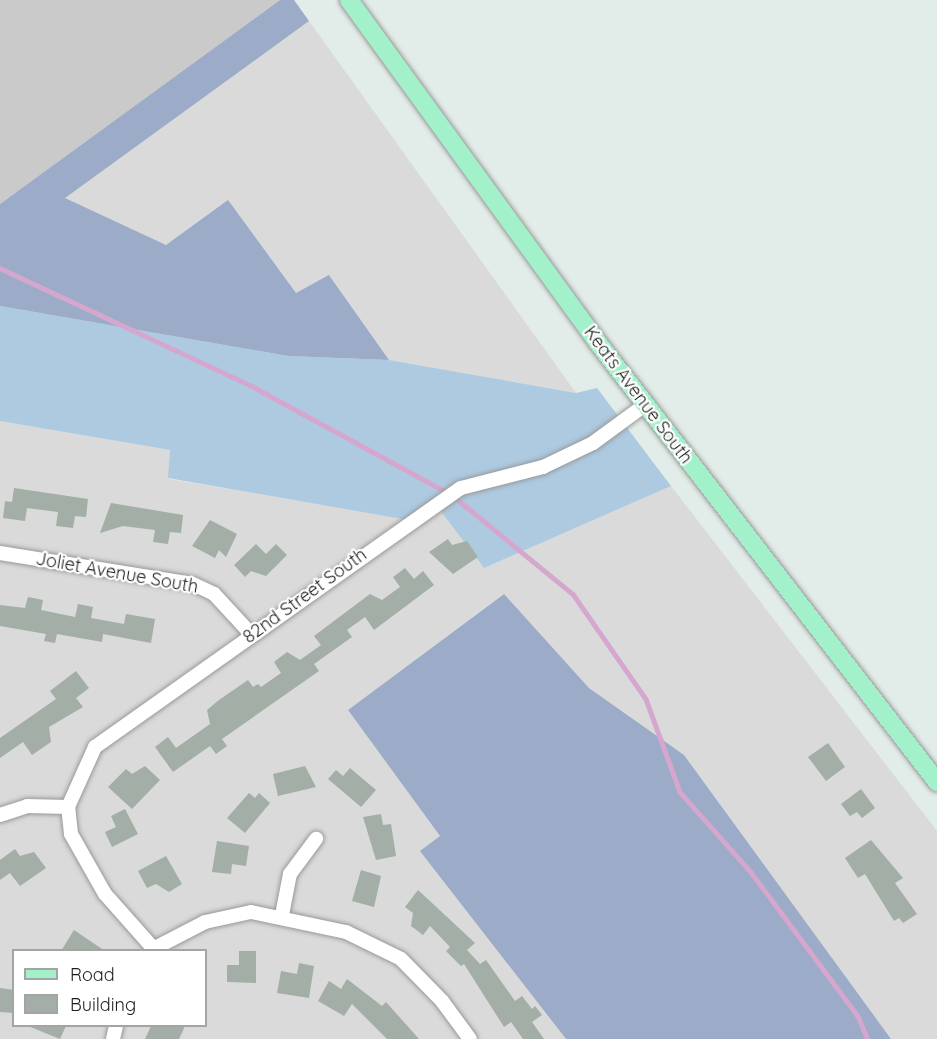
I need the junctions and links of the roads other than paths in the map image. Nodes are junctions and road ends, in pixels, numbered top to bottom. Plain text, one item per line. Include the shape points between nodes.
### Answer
1 (349, 0) edge
2 (645, 405) junction
3 (0, 553) edge
4 (252, 635) junction
5 (937, 782) edge
6 (68, 807) junction
7 (0, 815) edge
8 (316, 838) dead end
9 (282, 915) junction
10 (152, 949) edge
11 (470, 1039) edge

1 - 2 main road, Keats Avenue South
2 - 4 street, 82nd Street South via 593,443 543,467 461,488
2 - 5 main road, Keats Avenue South
3 - 4 street, Joliet Avenue South via 193,584 214,594
4 - 6 street, 82nd Street South via 95,747
6 - 7 street via 27,806
6 - 10 street via 71,834 105,894
8 - 9 street via 290,874
9 - 10 street via 225,915
9 - 11 street via 367,940 401,959 442,1000

